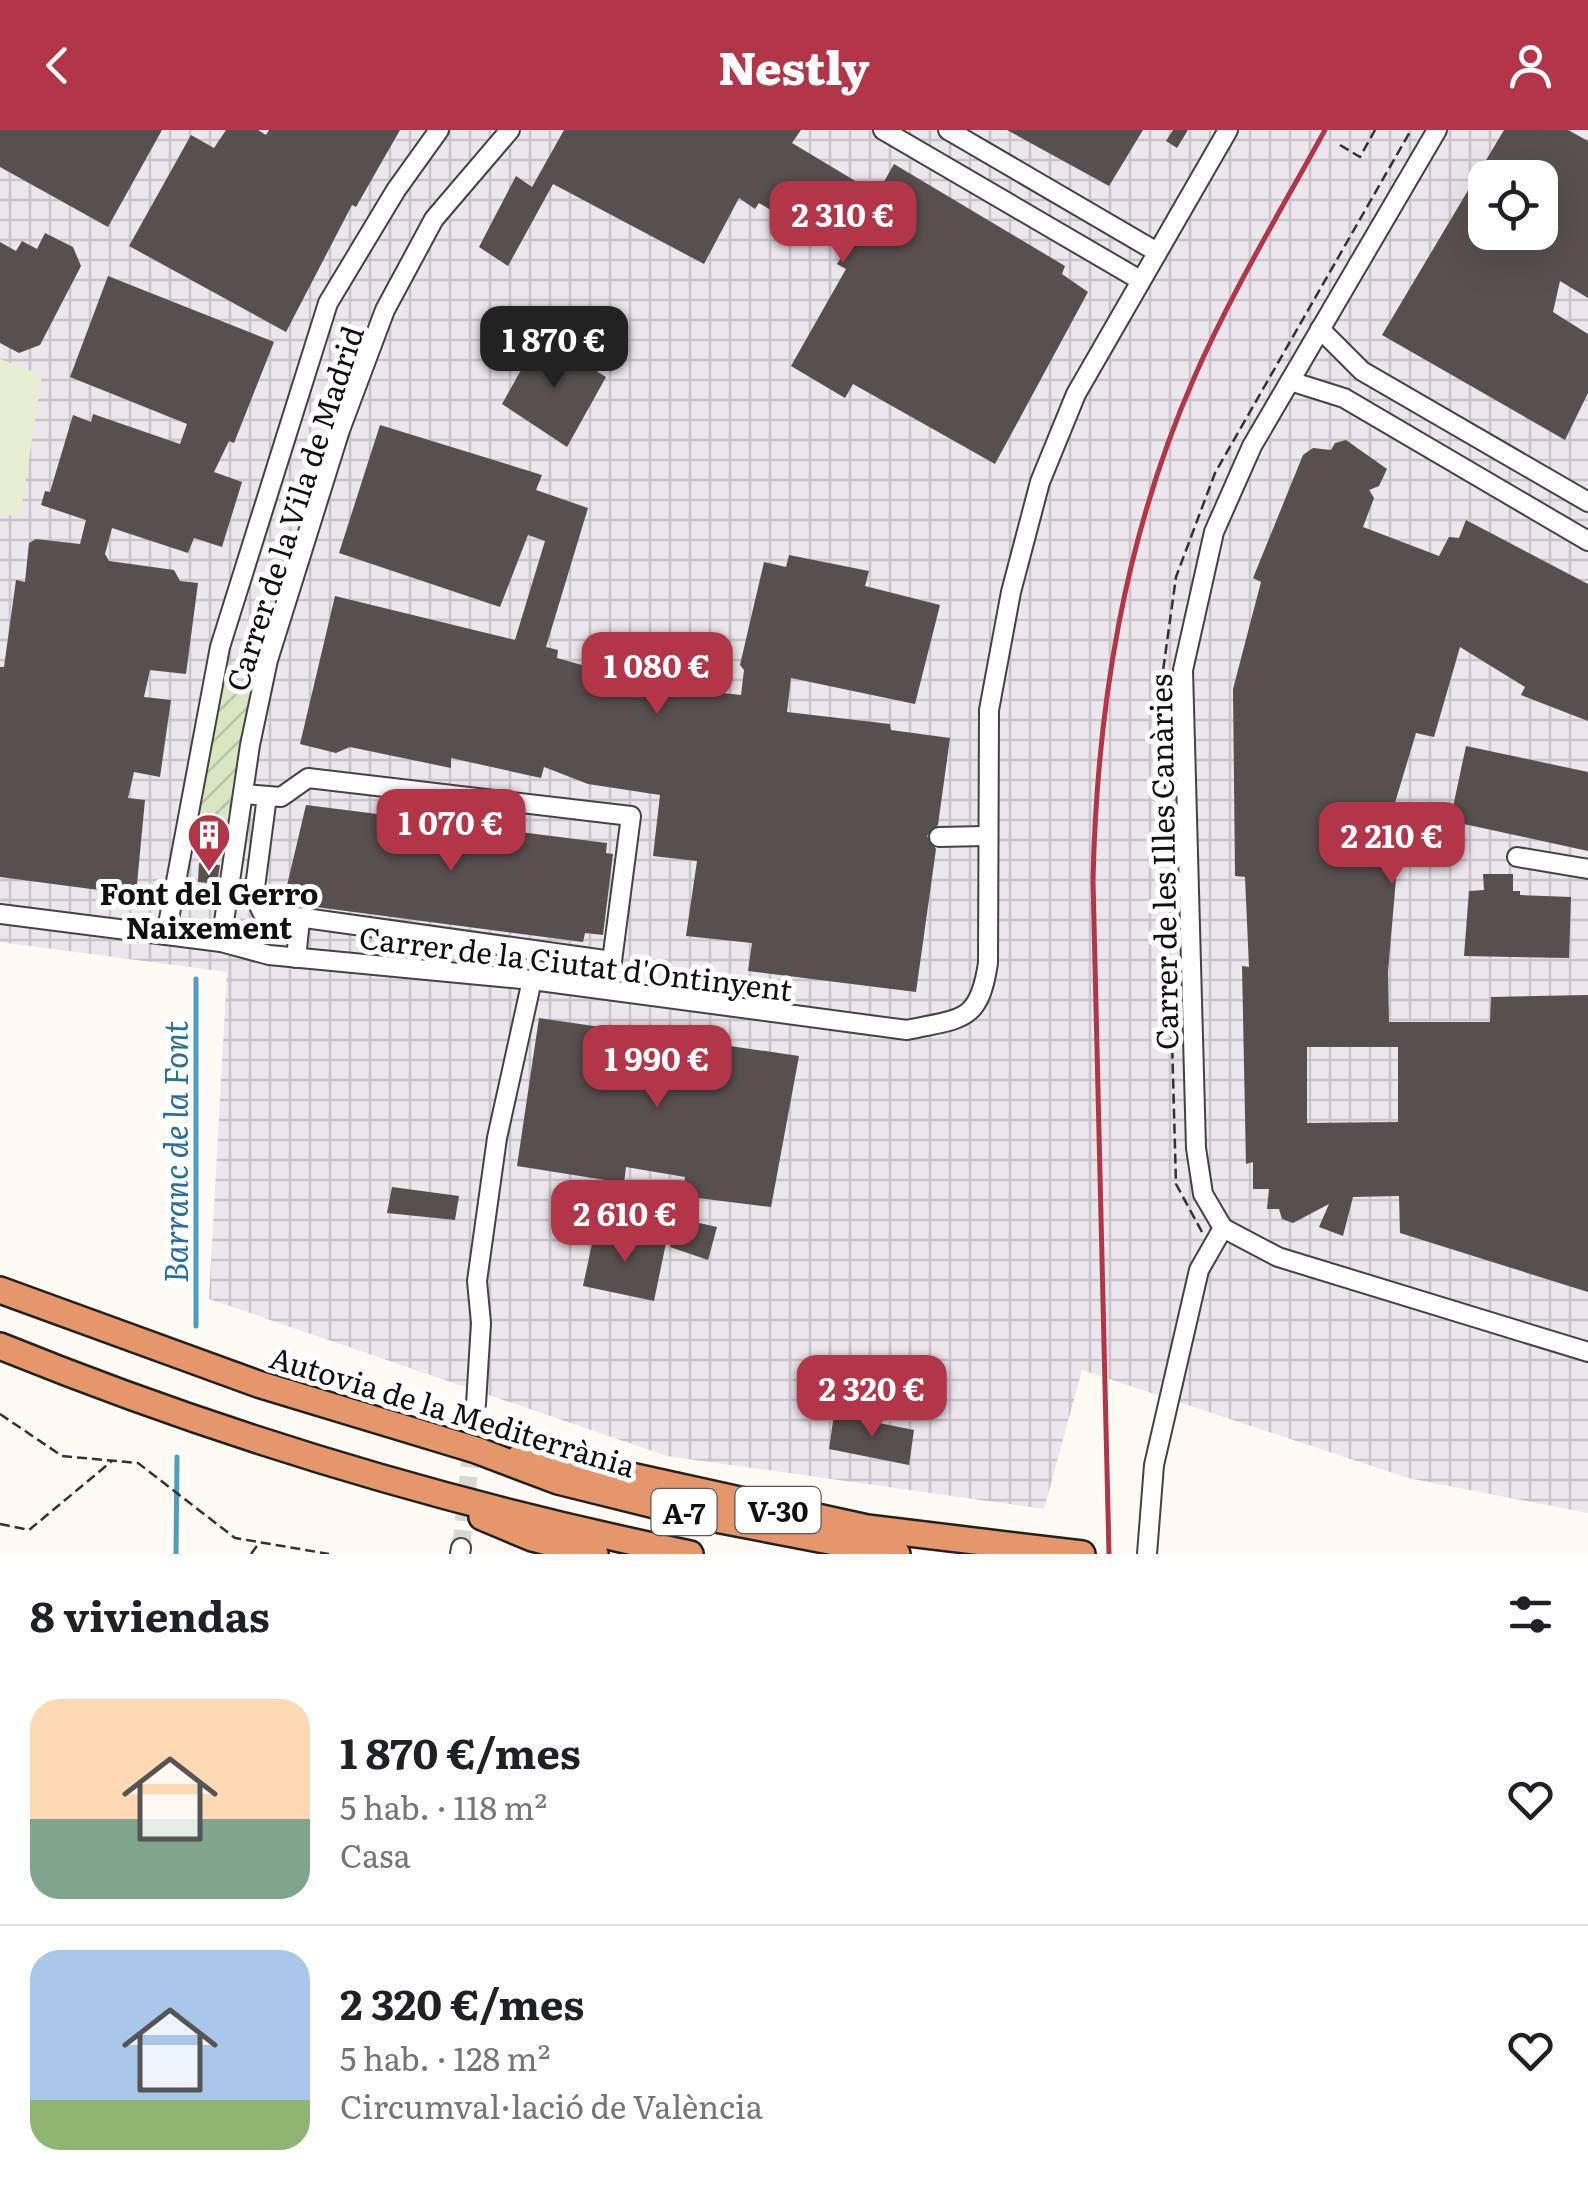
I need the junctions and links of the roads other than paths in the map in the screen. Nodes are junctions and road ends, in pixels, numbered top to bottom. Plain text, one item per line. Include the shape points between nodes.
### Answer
1 (438, 130) edge
2 (510, 130) edge
3 (883, 130) edge
4 (948, 130) edge
5 (1228, 130) edge
6 (1437, 130) edge
7 (1156, 252) junction
8 (1140, 280) junction
9 (1320, 329) junction
10 (1290, 380) junction
11 (1588, 502) edge
12 (1588, 541) edge
13 (243, 794) junction
14 (268, 796) junction
15 (986, 836) junction
16 (939, 837) dead end
17 (1517, 857) dead end
18 (1588, 869) edge
19 (0, 914) edge
20 (300, 920) junction
21 (166, 935) junction
22 (221, 942) junction
23 (296, 958) junction
24 (532, 980) junction
25 (1218, 1237) junction
26 (0, 1290) edge
27 (0, 1346) edge
28 (1588, 1352) edge
29 (476, 1404) tunnel mouth
30 (476, 1450) junction
31 (427, 1494) junction
32 (595, 1554) edge
33 (690, 1554) edge
34 (897, 1554) edge
35 (1082, 1554) edge
36 (1147, 1554) edge

1 - 21 street, Carrer de la Vila de Madrid via 328,303 220,647
2 - 13 street, Carrer de la Vila de Madrid via 434,219 385,310 268,660
3 - 8 street
4 - 7 street
5 - 7 street
6 - 9 street, Carrer de les Illes Canàries
7 - 8 street
8 - 15 street via 1076,394 1040,482 1010,592 989,710
9 - 10 street, Carrer de les Illes Canàries
9 - 11 street via 1362,371
10 - 12 street via 1344,398
10 - 25 street, Carrer de les Illes Canàries via 1214,532 1184,670 1196,1148
13 - 14 street
13 - 22 street, Carrer de la Vila de Madrid
14 - 20 street via 255,904 274,917
14 - 20 street via 280,797 308,778 631,816 612,961
15 - 16 street
15 - 24 street, Carrer de la Ciutat d'Ontinyent via 988,962 982,998 968,1016 908,1030
17 - 18 street
19 - 21 street, Carrer de la Ciutat d'Ontinyent
20 - 23 street
21 - 22 street, Carrer de la Ciutat d'Ontinyent
22 - 23 street, Carrer de la Ciutat d'Ontinyent
23 - 24 street, Carrer de la Ciutat d'Ontinyent
24 - 29 street via 497,1138 477,1281
25 - 28 street
25 - 36 street via 1198,1270 1154,1465
26 - 30 highway, Autovia de la Mediterrània / A-7 via 258,1384
27 - 31 highway, A-7 via 255,1442
30 - 34 highway, Autovia de la Mediterrània / A-7 via 558,1481
30 - 35 highway, V-30 via 567,1462 867,1528
31 - 32 highway via 532,1538
31 - 33 highway, A-7

